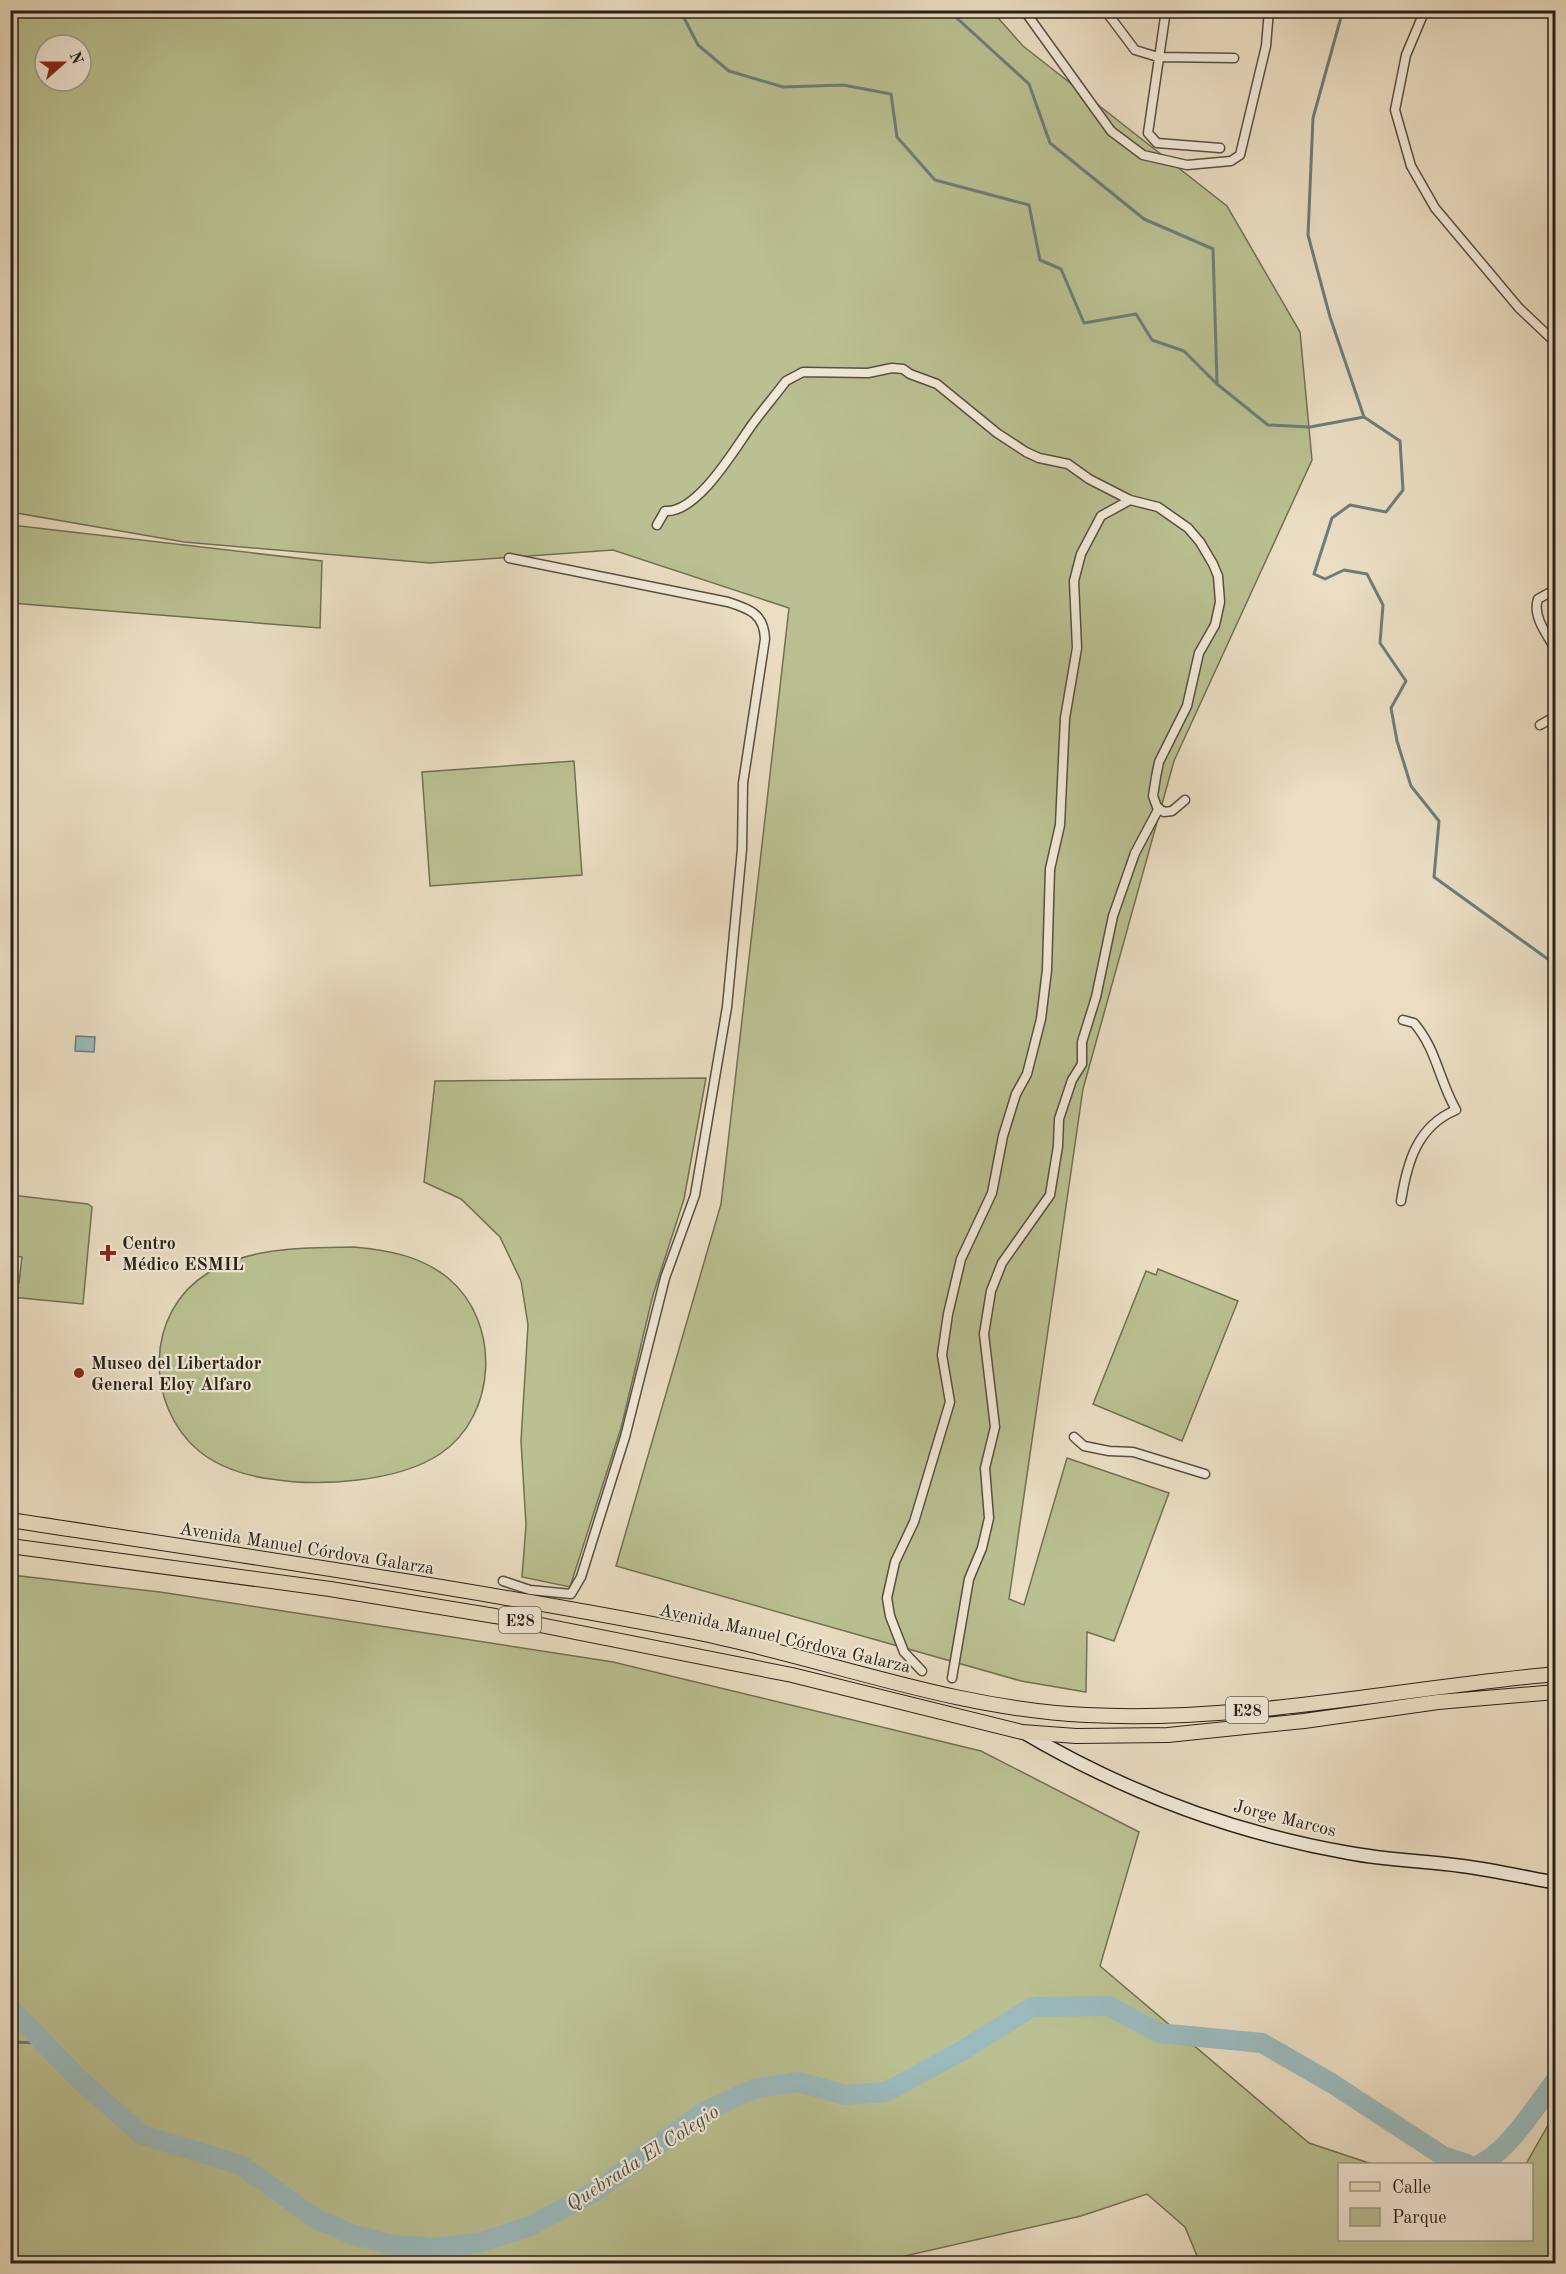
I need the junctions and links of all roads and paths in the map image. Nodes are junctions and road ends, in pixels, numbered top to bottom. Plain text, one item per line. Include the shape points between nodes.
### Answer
1 (1024, 10) edge
2 (1105, 10) edge
3 (1166, 10) edge
4 (1269, 10) edge
5 (1425, 10) edge
6 (1158, 57) junction
7 (1234, 58) dead end
8 (1220, 148) dead end
9 (1556, 343) edge
10 (1130, 500) junction
11 (657, 525) dead end
12 (510, 558) dead end
13 (1556, 590) edge
14 (1556, 650) edge
15 (1556, 716) edge
16 (1540, 725) dead end
17 (1185, 800) dead end
18 (1159, 808) junction
19 (1403, 1020) dead end
20 (1401, 1201) dead end
21 (1074, 1437) dead end
22 (1205, 1474) dead end
23 (10, 1521) edge
24 (10, 1546) edge
25 (503, 1581) dead end
26 (922, 1671) dead end
27 (1556, 1674) edge
28 (952, 1678) dead end
29 (1482, 1681) junction
30 (1556, 1692) edge
31 (1484, 1698) junction
32 (1022, 1732) junction
33 (1556, 1883) edge

1 - 4 street via 1111,131 1143,155 1186,165 1214,165 1240,154 1266,46
2 - 6 street via 1135,50
3 - 6 street
5 - 9 street via 1406,55 1395,110 1411,166 1435,208 1519,308
6 - 7 street
6 - 8 street via 1148,133 1151,139 1157,143
10 - 11 street via 1089,480 1068,464 1039,459 1026,452 937,384 903,369 803,372 786,381 731,459 689,503 671,512 664,511
10 - 18 street via 1158,507 1188,528 1213,564 1220,591 1218,613 1199,653 1187,706 1159,762 1153,796
10 - 26 street via 1101,516 1081,555 1074,581 1077,648 1065,718 1060,825 1050,869 1047,970 1041,1018 1027,1074 1002,1136 992,1193 962,1259 942,1355 950,1402 914,1521 895,1562 887,1598 904,1653
12 - 25 street via 728,602 753,610 761,619 765,639 743,783 742,849 728,1007 695,1195 665,1278 625,1437 581,1577 571,1594 530,1590
13 - 14 street via 1538,599 1535,607
15 - 16 street
17 - 18 street via 1172,811
18 - 28 street via 1135,853 1113,916 1082,1042 1082,1064 1072,1080 1059,1119 1050,1195 1002,1263 991,1292 984,1334 995,1427 985,1468 989,1518 969,1579
19 - 20 street via 1414,1023 1434,1050 1437,1070 1456,1110 1442,1116 1413,1153 1406,1167
21 - 22 street via 1084,1446 1133,1452
23 - 29 main road, Avenida Manuel Córdova Galarza / E28 via 320,1567 674,1629 922,1689 1011,1707 1082,1715 1170,1717
24 - 32 main road, Avenida Manuel Córdova Galarza / E28 via 330,1589 495,1616 792,1675
27 - 29 main road, Avenida Manuel Córdova Galarza / E28
29 - 31 main road
30 - 31 main road, Avenida Manuel Córdova Galarza / E28
31 - 32 main road, Avenida Manuel Córdova Galarza / E28 via 1168,1735
32 - 33 main road, Jorge Marcos via 1070,1760 1146,1795 1240,1827 1348,1853 1462,1866

